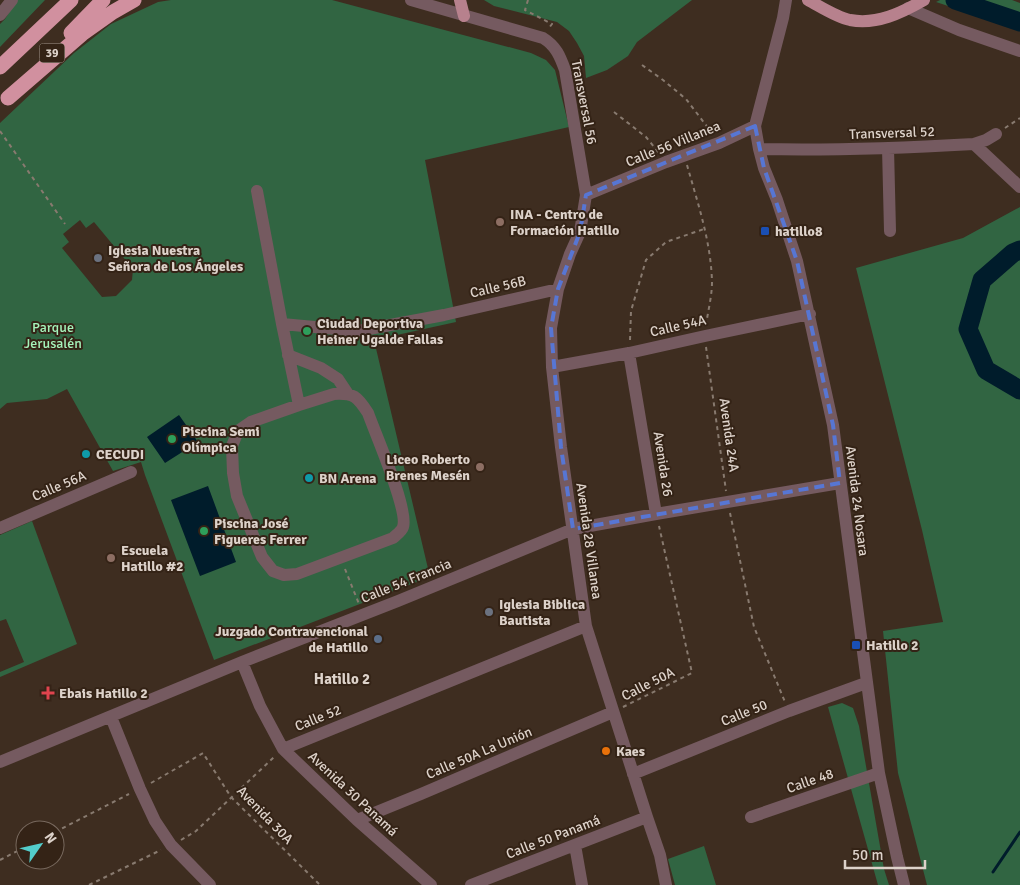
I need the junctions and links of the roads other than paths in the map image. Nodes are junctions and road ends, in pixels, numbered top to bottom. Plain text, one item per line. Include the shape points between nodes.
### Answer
1 (55, 0) edge
2 (71, 0) edge
3 (103, 0) edge
4 (134, 0) edge
5 (411, 0) edge
6 (460, 0) edge
7 (786, 0) edge
8 (808, 0) edge
9 (924, 0) edge
10 (11, 2) edge
11 (908, 8) junction
12 (0, 15) edge
13 (464, 16) junction
14 (1020, 51) edge
15 (6, 59) edge
16 (4, 102) edge
17 (755, 126) junction
18 (996, 134) road end
19 (974, 144) junction
20 (888, 148) junction
21 (759, 149) junction
22 (584, 180) junction
23 (1020, 187) edge
24 (601, 189) junction
25 (256, 191) dead end
26 (586, 195) junction
27 (890, 231) dead end
28 (558, 289) junction
29 (810, 314) junction
30 (282, 324) junction
31 (629, 353) junction
32 (288, 356) junction
33 (552, 367) junction
34 (348, 394) junction
35 (299, 405) junction
36 (131, 472) dead end
37 (840, 483) junction
38 (656, 514) junction
39 (0, 528) edge
40 (573, 529) junction
41 (586, 626) junction
42 (242, 662) junction
43 (866, 683) junction
44 (613, 712) junction
45 (111, 717) junction
46 (283, 749) junction
47 (0, 762) edge
48 (879, 772) junction
49 (633, 774) junction
50 (647, 817) junction
51 (752, 817) dead end
52 (357, 820) junction
53 (575, 845) junction
54 (210, 885) edge
55 (430, 885) edge
56 (471, 885) edge
57 (582, 885) edge
58 (666, 885) edge
59 (904, 885) edge

1 - 15 highway
2 - 15 highway, 39
3 - 16 highway, 39
4 - 16 highway via 82,34
5 - 13 street, Transversal 56
6 - 13 main road
7 - 17 street
8 - 11 main road via 850,20 883,20
9 - 11 main road
10 - 12 street
11 - 14 street
13 - 22 street, Transversal 56 via 543,38 554,47 565,70
17 - 21 street, Avenida 24 Nosara
17 - 24 street, Calle 56 Villanea
18 - 19 street, Transversal 52
19 - 20 street, Transversal 52
19 - 23 street
20 - 21 street, Transversal 52
20 - 27 street
21 - 29 street, Avenida 24 Nosara via 797,261
22 - 24 street
22 - 26 street, Transversal 56
24 - 26 street, Calle 56 Villanea
25 - 30 street
26 - 28 street, Avenida 28 Villanea via 580,232
28 - 30 street, Calle 56B via 358,331
28 - 33 street, Avenida 28 Villanea via 551,328
29 - 31 street, Calle 54A
29 - 37 street, Avenida 24 Nosara via 833,425
30 - 32 street
31 - 33 street, Calle 54A
31 - 38 street, Avenida 26
32 - 34 street via 322,368 338,379
32 - 35 street
33 - 40 street, Avenida 28 Villanea
34 - 35 street via 334,394
34 - 35 street via 359,400 368,413 400,499 403,528 393,538 297,574 284,575 274,571 262,557 238,496 232,446 238,431 251,422
36 - 39 street, Calle 56A
37 - 38 street, Calle 54 Francia
37 - 43 street, Avenida 24 Nosara
38 - 40 street, Calle 54 Francia
40 - 41 street, Avenida 28 Villanea
40 - 42 street, Calle 54 Francia
41 - 44 street, Avenida 28 Villanea
41 - 46 street, Calle 52
42 - 45 street, Calle 54 Francia
42 - 46 street, Avenida 30 Panamá
43 - 48 street, Avenida 24 Nosara
43 - 49 street, Calle 50
44 - 49 street, Avenida 28 Villanea
44 - 52 street, Calle 50A La Unión
45 - 47 street, Calle 54 Francia
45 - 54 street via 155,820 172,845
46 - 52 street, Avenida 30 Panamá
48 - 51 street, Calle 48
48 - 59 street, Avenida 24 Nosara
49 - 50 street, Avenida 28 Villanea
50 - 53 street, Calle 50 Panamá
50 - 58 street, Avenida 28 Villanea
52 - 55 street, Avenida 30 Panamá
53 - 56 street, Calle 50 Panamá
53 - 57 street

